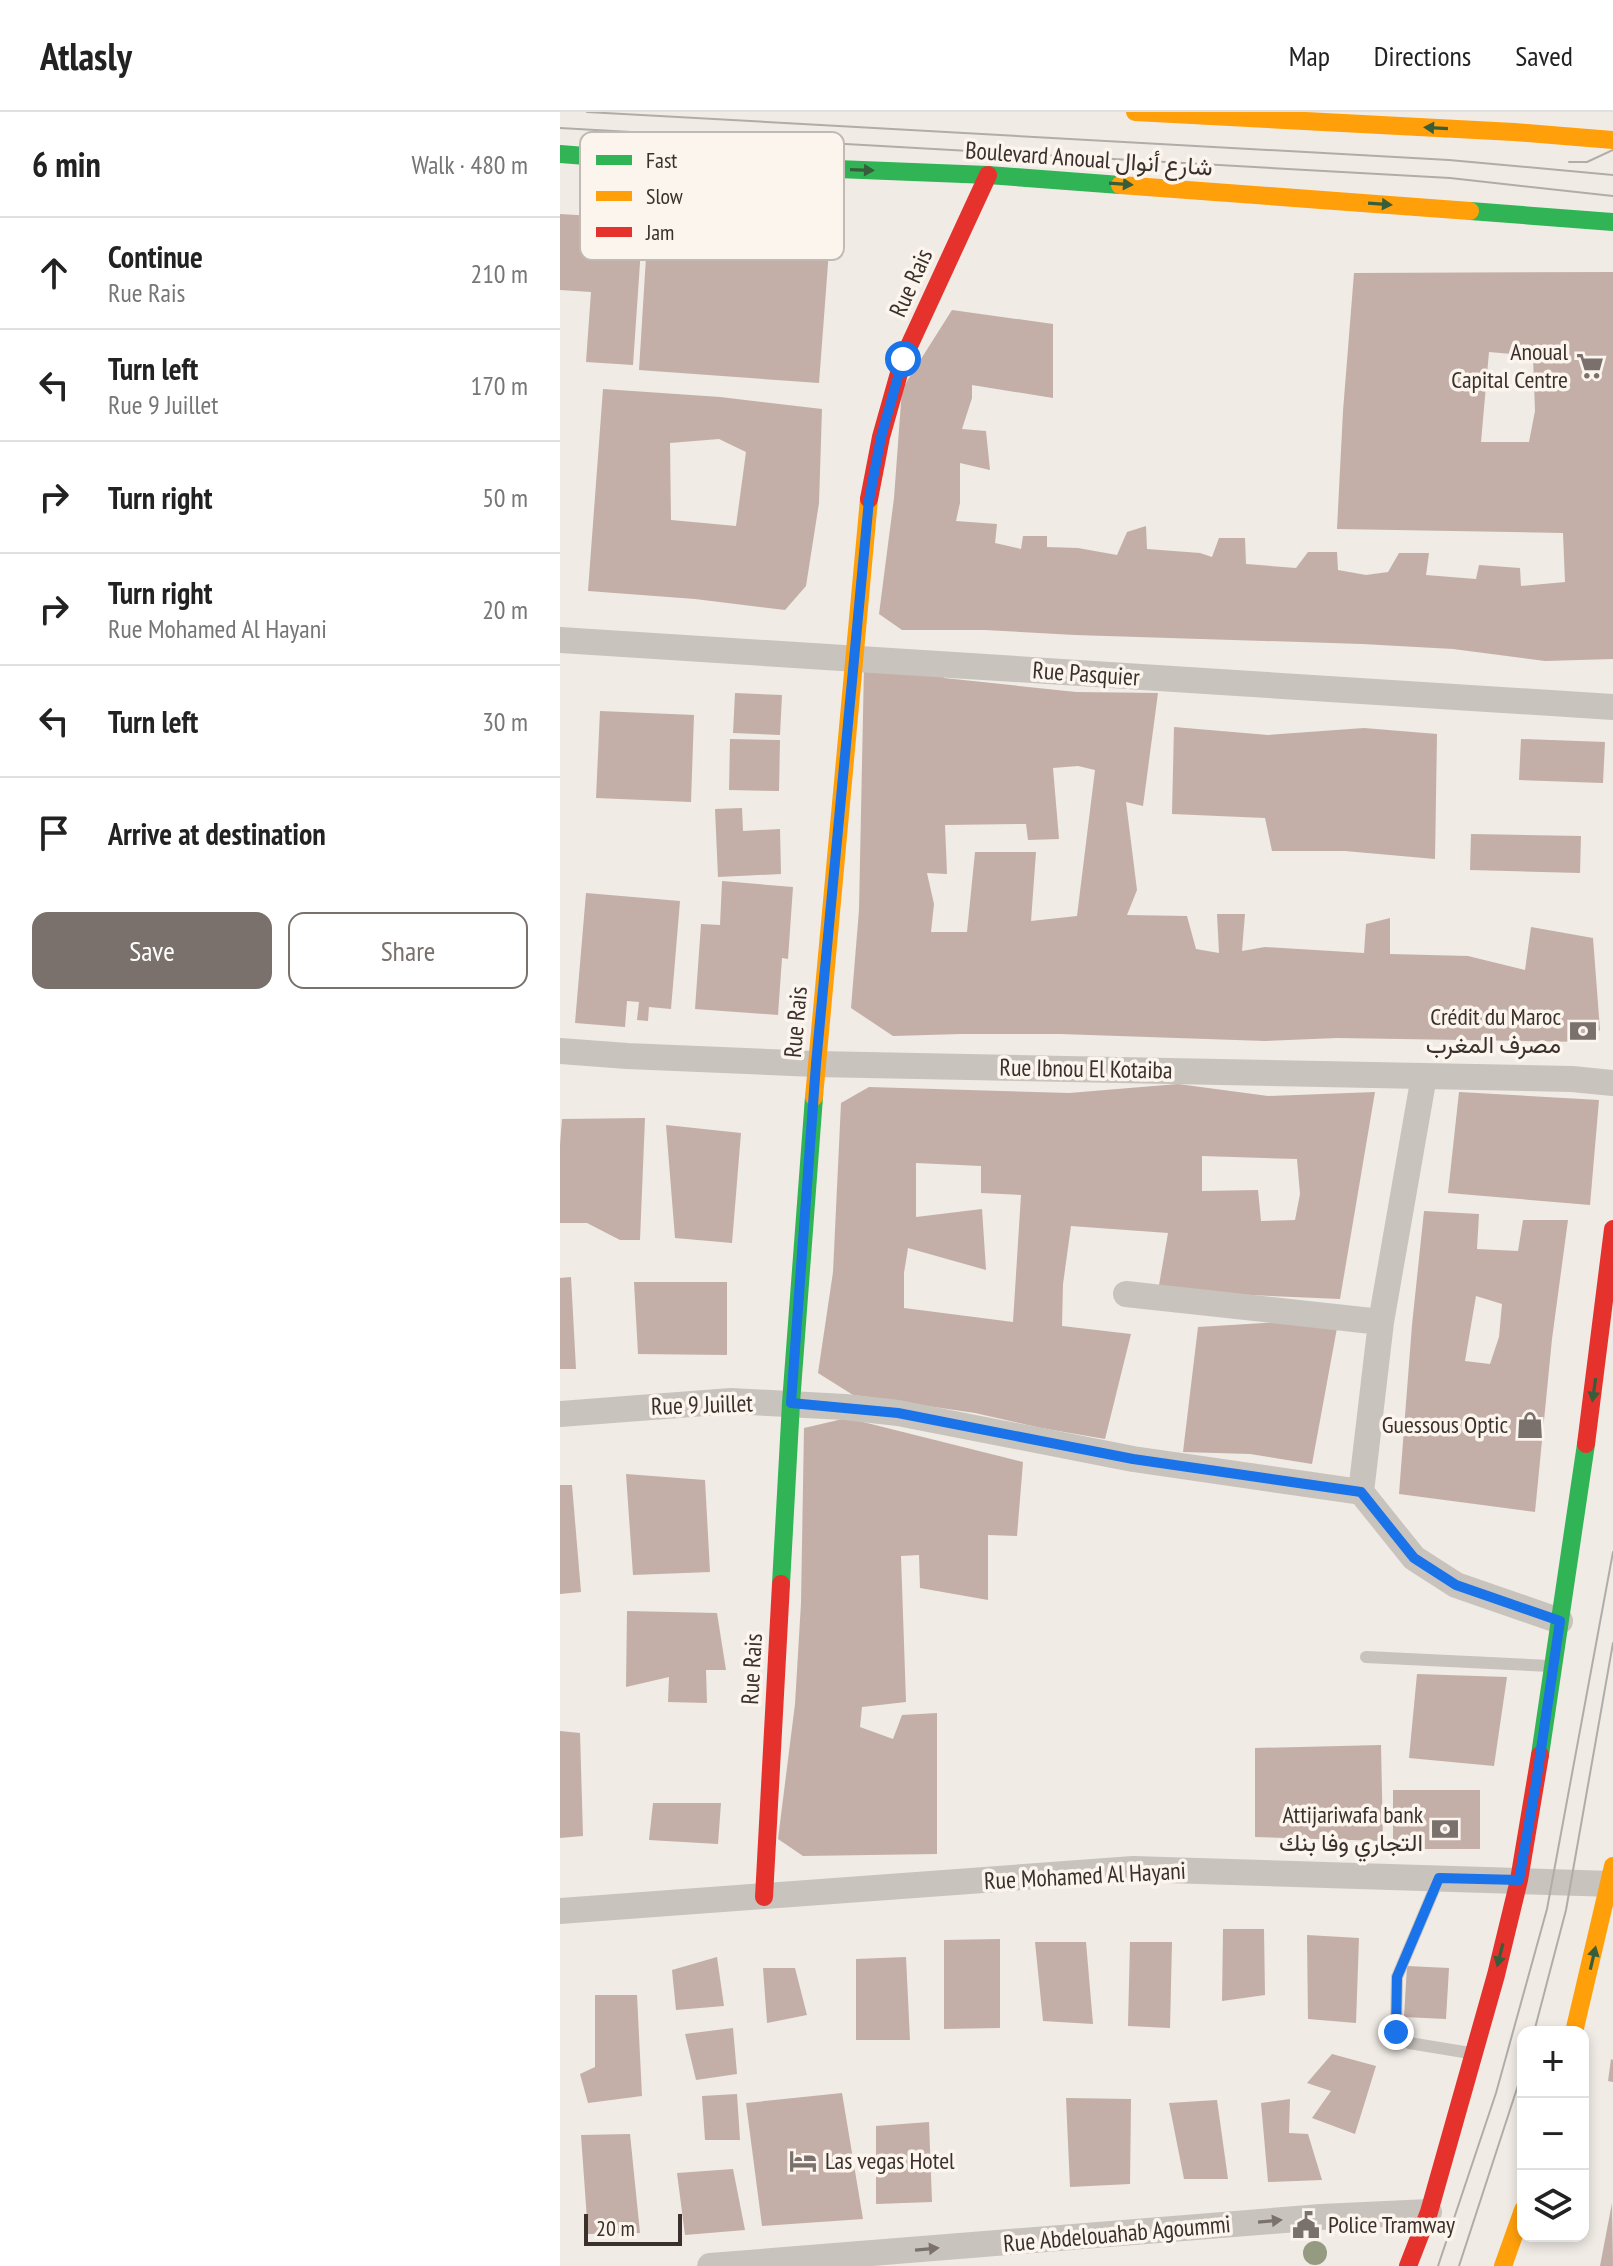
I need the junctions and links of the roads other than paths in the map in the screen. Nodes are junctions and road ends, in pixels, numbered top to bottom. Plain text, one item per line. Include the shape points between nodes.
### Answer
1 (1135, 112) edge
2 (1613, 123) edge
3 (1514, 132) junction
4 (1613, 140) edge
5 (560, 154) edge
6 (580, 156) edge
7 (844, 169) edge
8 (988, 175) junction
9 (1613, 222) edge
10 (560, 640) edge
11 (853, 660) junction
12 (1613, 707) edge
13 (560, 1051) edge
14 (816, 1064) junction
15 (1424, 1076) junction
16 (1613, 1083) edge
17 (1613, 1229) edge
18 (1126, 1294) dead end
19 (1381, 1322) junction
20 (791, 1403) junction
21 (560, 1414) edge
22 (1361, 1492) junction
23 (1560, 1621) junction
24 (1366, 1657) dead end
25 (1553, 1666) junction
26 (1439, 1878) junction
27 (1612, 1878) edge
28 (1519, 1880) junction
29 (764, 1897) junction
30 (560, 1911) edge
31 (1575, 2026) edge
32 (1473, 2054) junction
33 (1429, 2212) junction
34 (1517, 2227) edge
35 (710, 2266) edge
36 (1408, 2266) edge
37 (1503, 2266) edge

3 -> 1 main road, Boulevard Anoual شارع أنوال
2 - 3 main road
3 - 4 main road, Boulevard Anoual شارع أنوال
5 -> 6 main road, Boulevard Anoual شارع أنوال
7 -> 8 main road, Boulevard Anoual شارع أنوال
8 -> 9 main road, Boulevard Anoual شارع أنوال
8 - 11 main road, Rue Rais via 903,359 891,398 869,500
10 - 11 street, Rue Pasquier
11 - 12 street, Rue Pasquier
11 - 14 main road, Rue Rais
13 - 14 street, Rue Ibnou El Kotaiba
14 - 15 street, Rue Ibnou El Kotaiba
14 - 20 main road, Rue Rais
15 - 16 street, Rue Ibnou El Kotaiba
15 - 19 street
17 -> 23 main road
18 - 19 street
19 - 22 street
20 - 21 street, Rue 9 Juillet via 731,1401
20 - 22 street, Rue 9 Juillet via 898,1413 1133,1459
20 - 29 main road, Rue Rais
22 - 23 street via 1414,1558 1456,1585
23 - 25 main road
24 - 25 lane
25 - 28 main road
26 - 28 street, Rue Mohamed Al Hayani
26 - 29 street, Rue Mohamed Al Hayani via 1133,1869
26 - 32 lane via 1397,1977 1396,2032 1409,2043
27 - 28 street, Rue Mohamed Al Hayani
31 -> 27 main road
28 -> 32 main road
29 - 30 street, Rue Mohamed Al Hayani
32 - 33 main road
35 -> 33 street, Rue Abdelouahab Agoummi
33 - 36 main road
34 - 37 main road

